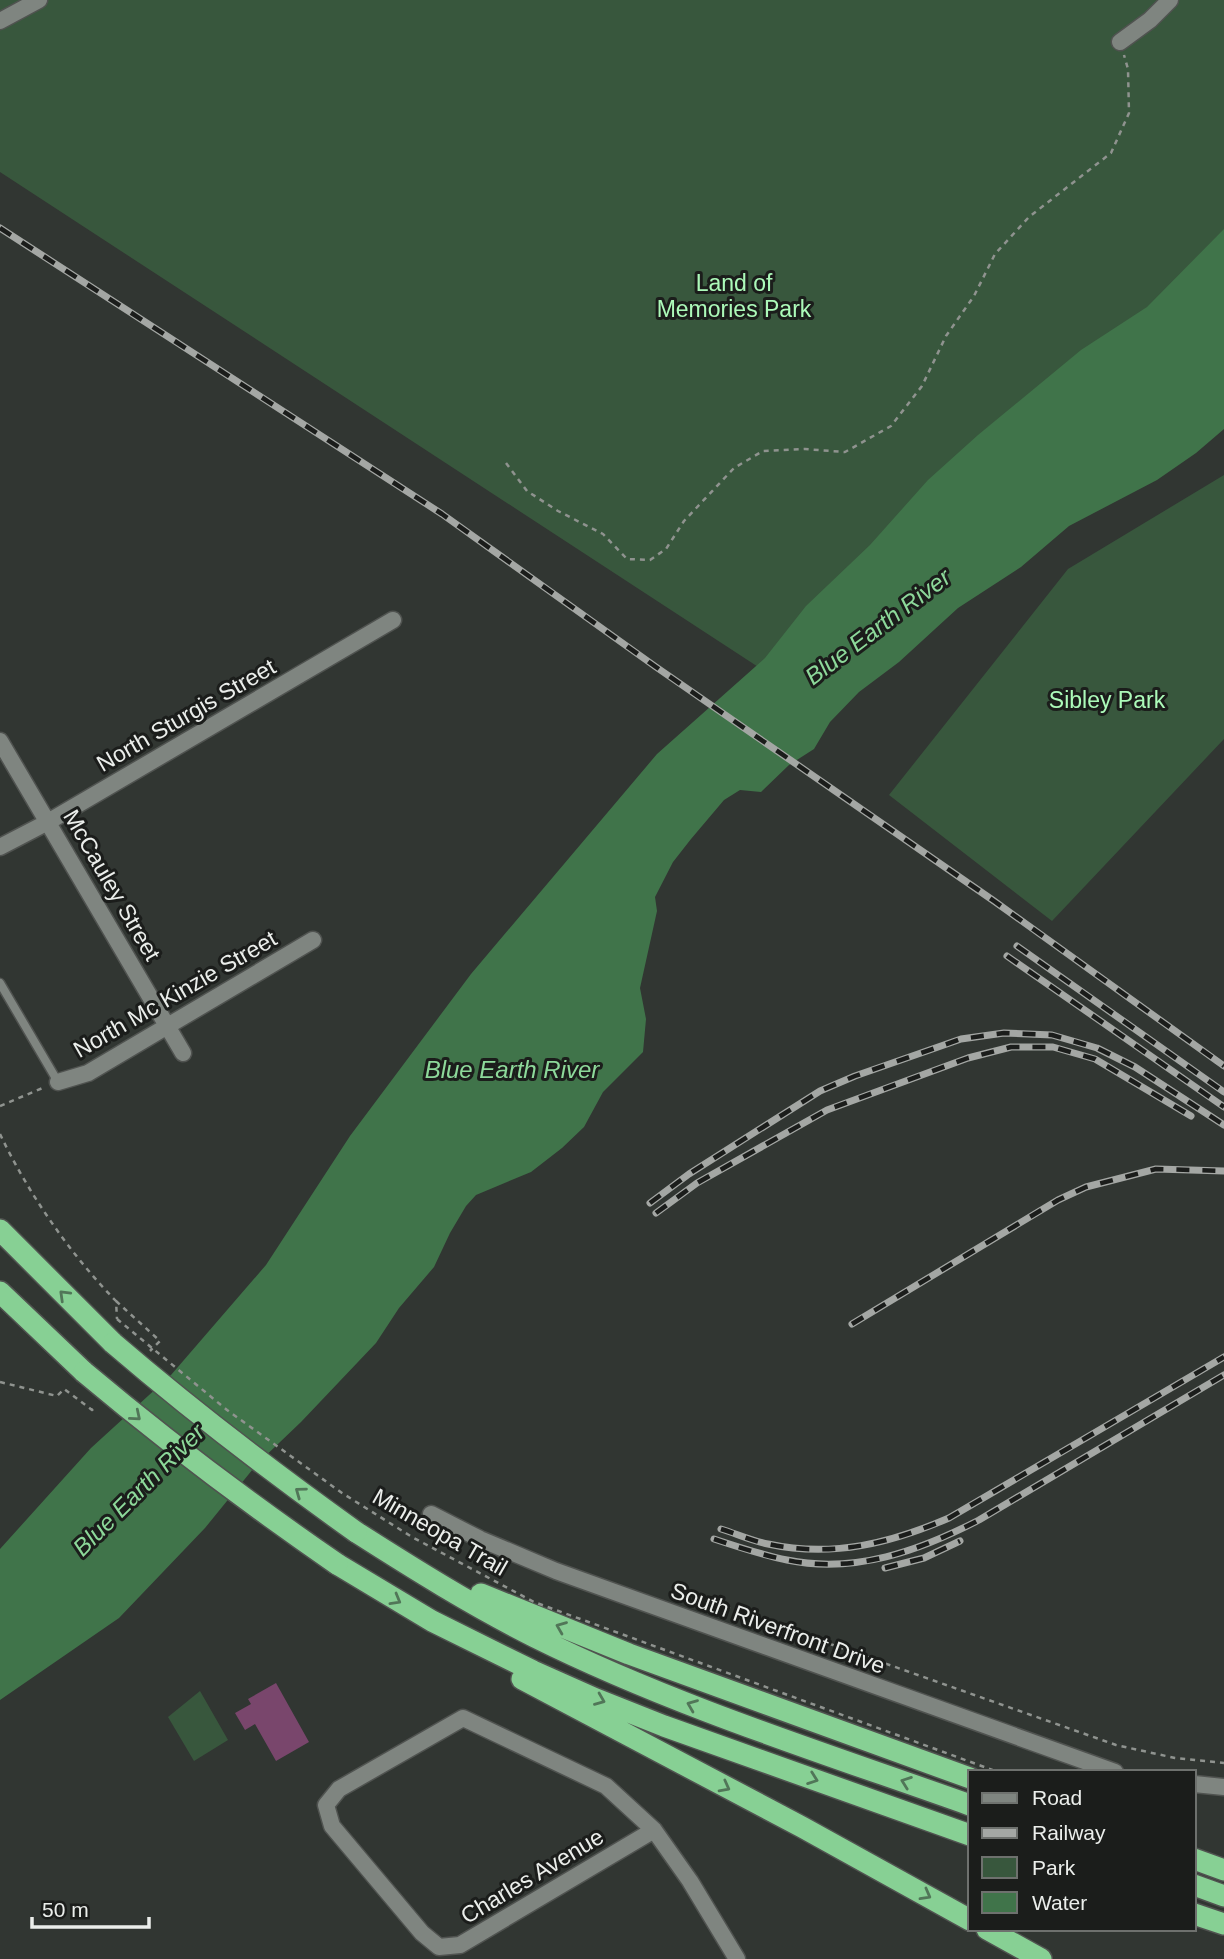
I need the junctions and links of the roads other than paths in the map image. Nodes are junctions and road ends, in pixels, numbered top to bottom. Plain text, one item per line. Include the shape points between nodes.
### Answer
1 (39, 0) edge
2 (1170, 0) edge
3 (0, 21) edge
4 (1121, 42) road end
5 (393, 620) dead end
6 (0, 741) edge
7 (48, 822) junction
8 (0, 847) edge
9 (313, 940) dead end
10 (0, 983) edge
11 (169, 1027) junction
12 (183, 1053) dead end
13 (58, 1082) joint
14 (0, 1230) edge
15 (0, 1292) edge
16 (431, 1514) dead end
17 (403, 1562) junction
18 (432, 1621) junction
19 (1109, 1770) edge
20 (968, 1777) edge
21 (1196, 1784) edge
22 (1224, 1787) edge
23 (968, 1804) edge
24 (654, 1830) junction
25 (968, 1834) edge
26 (1196, 1860) edge
27 (1224, 1870) edge
28 (1196, 1886) edge
29 (1224, 1896) edge
30 (1196, 1915) edge
31 (968, 1919) edge
32 (1224, 1924) edge
33 (991, 1931) edge
34 (737, 1959) edge
35 (1041, 1959) edge

1 - 3 street
2 - 4 street
5 - 7 street, North Sturgis Street
6 - 7 street, McCauley Street
7 - 8 street, North Sturgis Street
7 - 11 street, McCauley Street
9 - 11 street, North Mc Kinzie Street
10 - 13 lane
11 - 12 street, McCauley Street
11 - 13 street, North Mc Kinzie Street via 88,1073
17 -> 14 highway, bridge via 195,1413 113,1343
15 -> 18 highway, bridge via 84,1372 233,1492 337,1564
16 - 19 street, South Riverfront Drive via 556,1571
20 -> 17 highway via 629,1654
23 -> 17 highway via 623,1677 534,1636
18 -> 25 highway via 533,1671 664,1726
18 -> 31 highway via 536,1688
21 - 22 street
24 - 24 street, Charles Avenue via 606,1786 463,1718 339,1789 326,1805 332,1826 439,1947 460,1945
24 - 34 street
26 - 27 highway
28 - 29 highway
30 - 32 highway
33 - 35 highway

